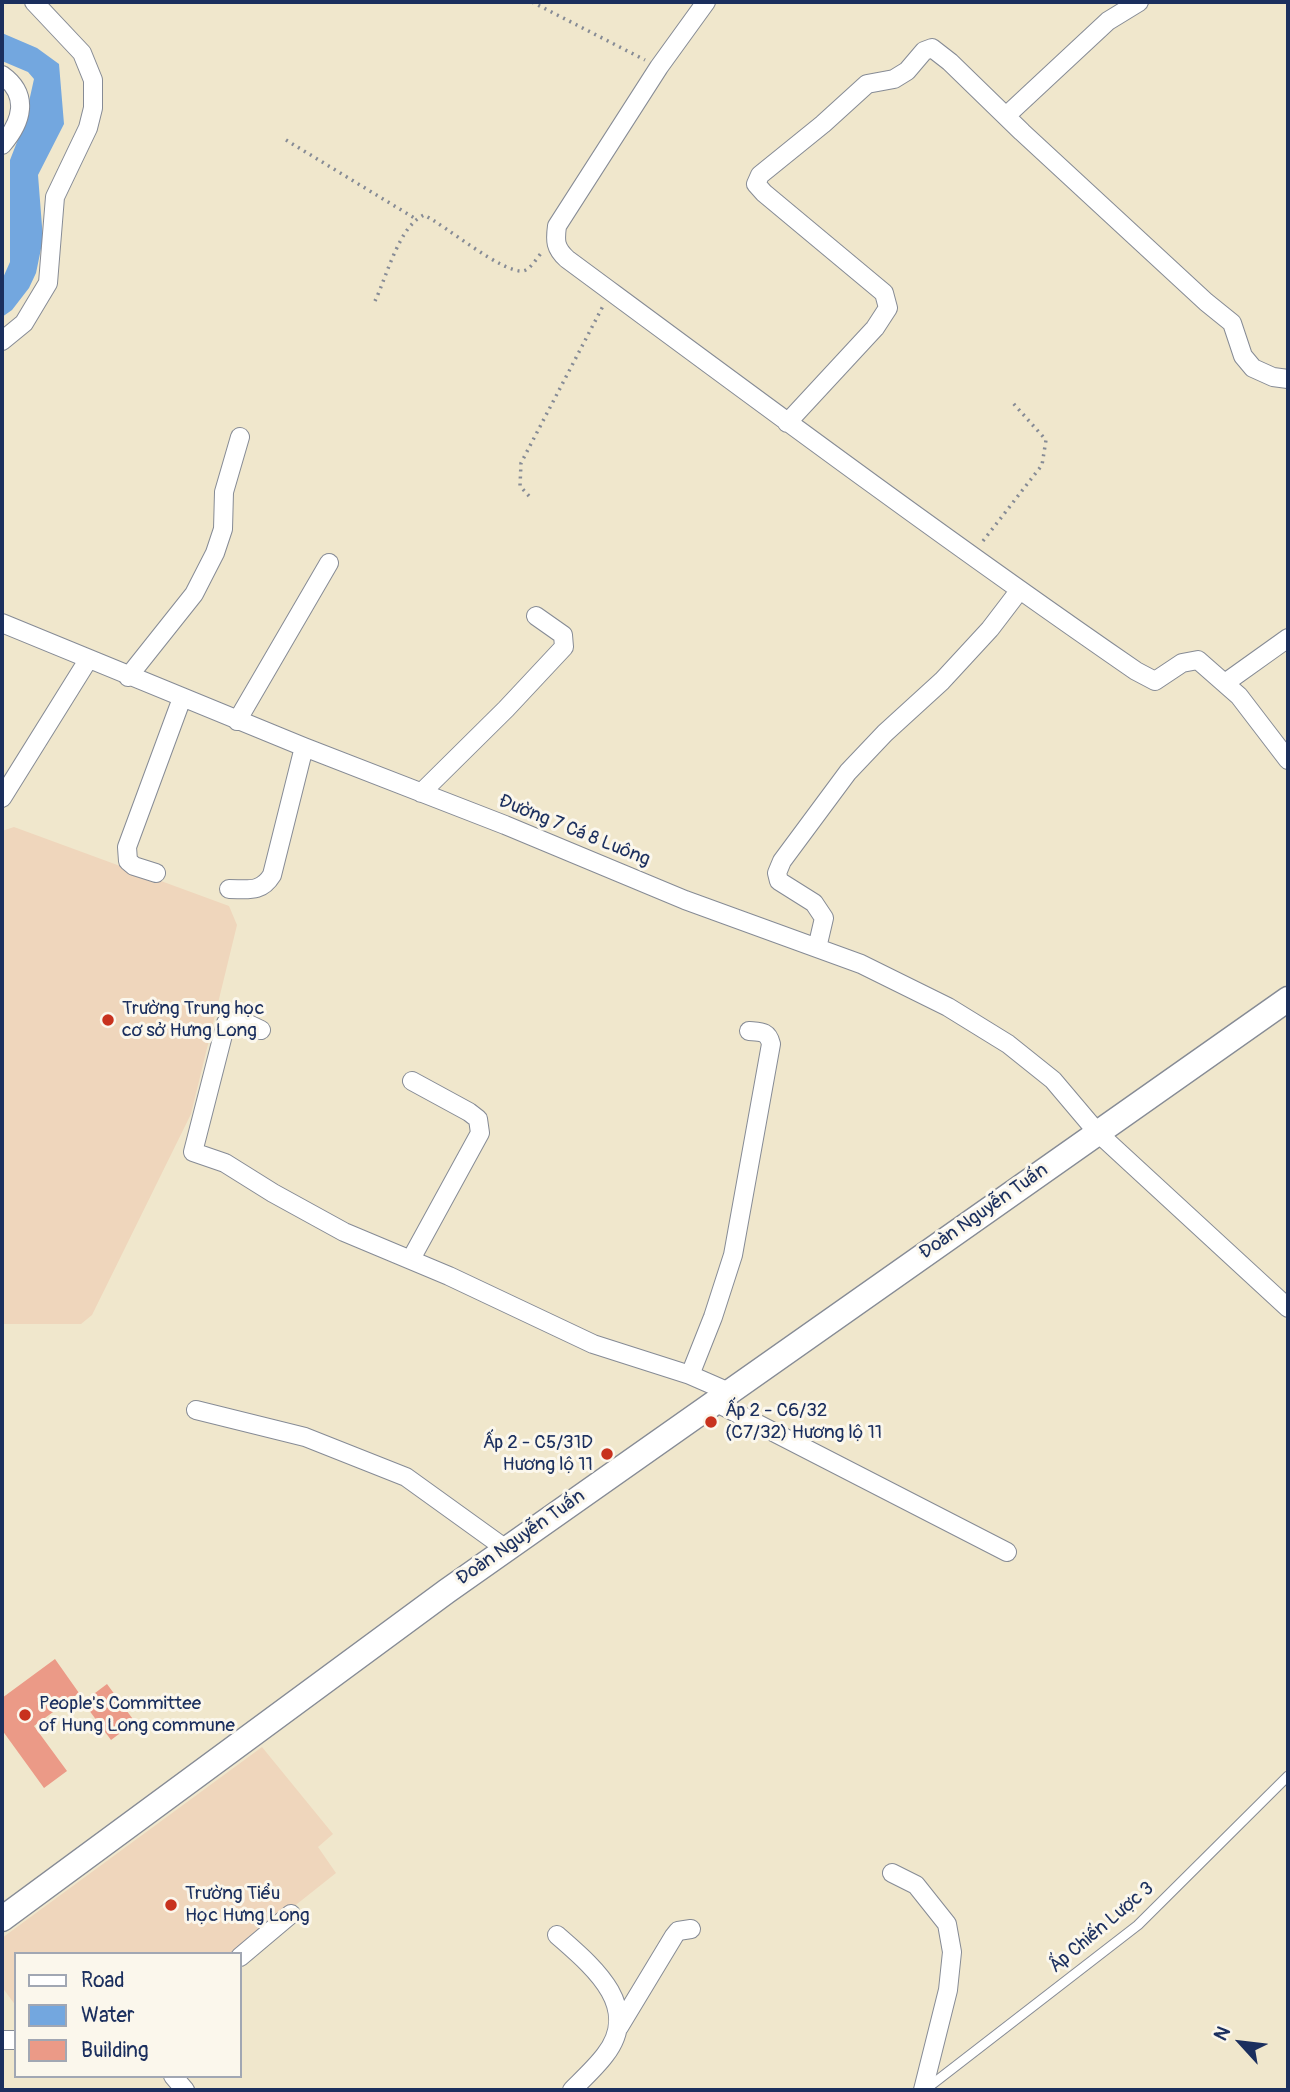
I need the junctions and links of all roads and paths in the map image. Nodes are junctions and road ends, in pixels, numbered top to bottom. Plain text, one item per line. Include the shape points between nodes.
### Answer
1 (34, 2) edge
2 (532, 2) edge
3 (706, 2) edge
4 (1139, 2) edge
5 (659, 67) junction
6 (2, 75) edge
7 (1006, 116) junction
8 (286, 140) dead end
9 (2, 145) edge
10 (416, 219) junction
11 (555, 238) junction
12 (611, 292) junction
13 (375, 301) dead end
14 (2, 341) edge
15 (1288, 379) edge
16 (1013, 403) dead end
17 (787, 423) junction
18 (240, 437) dead end
19 (529, 495) dead end
20 (971, 556) junction
21 (329, 563) dead end
22 (1019, 590) junction
23 (536, 615) dead end
24 (2, 623) edge
25 (1288, 638) edge
26 (88, 660) junction
27 (128, 677) junction
28 (1225, 684) junction
29 (182, 698) junction
30 (237, 721) junction
31 (304, 747) junction
32 (1288, 760) edge
33 (421, 793) junction
34 (2, 798) edge
35 (156, 873) dead end
36 (229, 889) dead end
37 (817, 948) junction
38 (1288, 999) edge
39 (261, 1030) dead end
40 (749, 1031) dead end
41 (412, 1081) dead end
42 (1097, 1132) junction
43 (411, 1259) junction
44 (1288, 1308) edge
45 (690, 1375) junction
46 (722, 1397) junction
47 (196, 1410) dead end
48 (506, 1549) junction
49 (1007, 1552) dead end
50 (1288, 1776) edge
51 (892, 1872) dead end
52 (290, 1914) dead end
53 (2, 1919) edge
54 (691, 1929) dead end
55 (557, 1936) dead end
56 (242, 1955) edge
57 (616, 2034) junction
58 (572, 2090) edge
59 (924, 2090) edge

1 - 14 street via 82,53 93,80 93,108 55,197 48,283 24,323
2 - 5 path
3 - 5 street
4 - 7 street via 1108,21
5 - 11 street via 557,226
6 - 9 street via 20,97 19,118
7 - 15 street via 1232,323 1243,356 1253,368
7 - 17 street via 933,48 894,79 867,84 760,175 756,184 764,193 884,293 887,308
8 - 10 path
10 - 11 path via 424,215 435,220 503,265 521,271 528,270
10 - 13 path via 403,235
11 - 12 street via 566,259
12 - 17 street
12 - 19 path via 521,463 520,486
16 - 20 path via 1046,440 1042,465
17 - 20 street
18 - 27 street via 224,492 223,529 215,553 194,594
20 - 22 street
21 - 30 street
22 - 28 street via 1154,681 1182,663 1198,660
22 - 37 street via 942,681 848,772 782,861 779,881 814,903 824,918
23 - 33 street via 563,635 564,647
24 - 26 street, Đường 7 Cá 8 Luông
25 - 28 street
26 - 27 street, Đường 7 Cá 8 Luông
26 - 34 street
27 - 29 street, Đường 7 Cá 8 Luông
28 - 32 street
29 - 30 street, Đường 7 Cá 8 Luông
29 - 35 street via 127,847 128,861
30 - 31 street, Đường 7 Cá 8 Luông
31 - 33 street, Đường 7 Cá 8 Luông
31 - 36 street via 272,875 266,885 256,889
33 - 37 street, Đường 7 Cá 8 Luông
37 - 42 street, Đường 7 Cá 8 Luông via 948,1007 1008,1044 1054,1080
38 - 42 main road, Đoàn Nguyễn Tuấn
39 - 43 street via 240,1020 226,1023 193,1152 225,1163 344,1232
40 - 45 street via 769,1035 771,1044 733,1255
41 - 43 street via 469,1112 478,1119 480,1133
42 - 44 street, Đường 7 Cá 8 Luông
42 - 46 main road, Đoàn Nguyễn Tuấn
43 - 45 street via 593,1344
45 - 46 street
46 - 48 main road, Đoàn Nguyễn Tuấn
46 - 49 street
47 - 48 street via 305,1437 406,1476
48 - 53 main road, Đoàn Nguyễn Tuấn
50 - 59 lane, Ấp Chiến Lược 3 via 1138,1925
51 - 59 street via 916,1885 947,1924 952,1952 948,1990
52 - 56 street
54 - 57 street via 674,1936
55 - 57 street via 605,1982 619,2012
57 - 58 street via 607,2053

